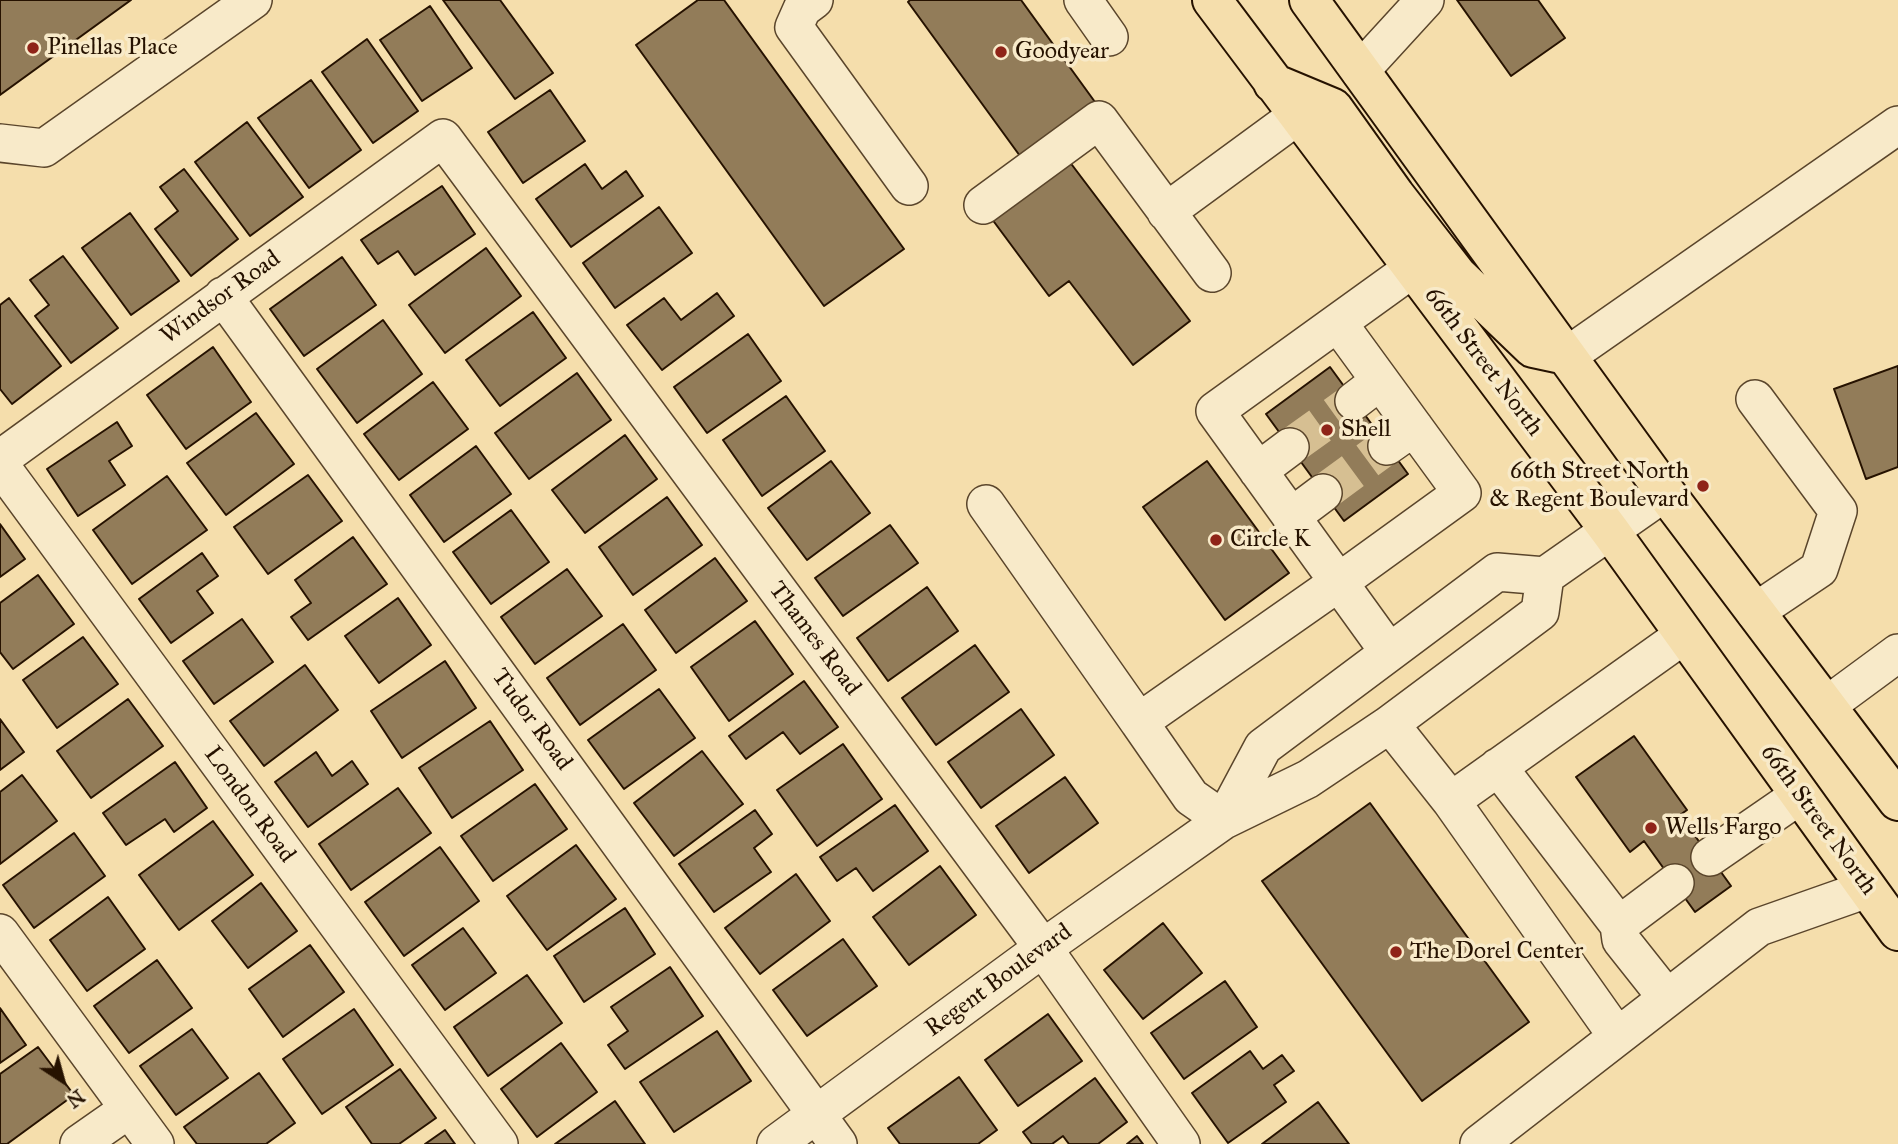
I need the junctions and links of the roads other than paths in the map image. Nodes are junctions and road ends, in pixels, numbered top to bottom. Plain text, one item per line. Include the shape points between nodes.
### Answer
1 (253, 0) edge
2 (814, 0) edge
3 (1083, 0) edge
4 (1212, 0) edge
5 (1308, 0) edge
6 (1425, 0) edge
7 (1109, 37) dead end
8 (1360, 71) junction
9 (1273, 83) junction
10 (1297, 116) junction
11 (1898, 125) edge
12 (443, 138) joint
13 (0, 143) edge
14 (909, 186) dead end
15 (983, 205) dead end
16 (1166, 212) junction
17 (1412, 269) junction
18 (1212, 273) dead end
19 (223, 296) junction
20 (1338, 323) junction
21 (1567, 356) junction
22 (1755, 398) dead end
23 (1290, 447) tunnel mouth
24 (0, 459) edge
25 (0, 465) edge
26 (1258, 471) junction
27 (1665, 492) junction
28 (1323, 493) tunnel mouth
29 (986, 504) dead end
30 (1291, 517) junction
31 (1610, 531) junction
32 (1545, 576) junction
33 (1339, 582) junction
34 (1755, 612) junction
35 (1684, 635) junction
36 (1389, 652) junction
37 (1898, 653) edge
38 (1826, 706) junction
39 (1139, 722) junction
40 (1390, 724) junction
41 (1499, 767) junction
42 (1800, 795) junction
43 (1451, 801) junction
44 (1898, 801) edge
45 (1224, 820) junction
46 (1710, 857) dead end
47 (1675, 883) dead end
48 (1867, 888) junction
49 (1619, 925) junction
50 (1898, 931) edge
51 (0, 933) edge
52 (1043, 948) junction
53 (1667, 998) junction
54 (1617, 1036) junction
55 (129, 1109) junction
56 (817, 1115) junction
57 (79, 1144) edge
58 (155, 1144) edge
59 (499, 1144) edge
60 (776, 1144) edge
61 (838, 1144) edge
62 (1181, 1144) edge
63 (1479, 1144) edge

1 - 13 street via 44,148
2 - 14 street via 802,9 794,27
3 - 7 street
4 - 9 main road, 66th Street North
5 - 8 main road
6 - 8 street
8 - 21 main road
9 - 10 main road, 66th Street North
9 - 21 main road via 1334,108 1457,275 1533,348
10 - 16 street
10 - 17 main road, 66th Street North
11 - 21 street
12 - 19 street, Windsor Road
12 - 52 street, Thames Road
15 - 16 street via 1099,120
16 - 18 street
17 - 20 street
17 - 31 main road, 66th Street North
19 - 24 street, Windsor Road
19 - 56 street, Tudor Road
20 - 26 street via 1215,411
20 - 33 street via 1367,391 1401,437 1462,493
21 - 27 main road
22 - 34 street via 1838,511 1819,569
23 - 26 street
25 - 59 street, London Road
26 - 30 street
27 - 31 street
27 - 34 main road
28 - 30 street
29 - 39 street
30 - 33 street
31 - 32 street
31 - 35 main road, 66th Street North
32 - 36 street, Regent Boulevard via 1497,572
32 - 40 street, Regent Boulevard via 1540,612
33 - 36 street
33 - 39 street
34 - 38 main road
35 - 41 street
35 - 42 main road, 66th Street North
36 - 45 street, Regent Boulevard via 1263,747
37 - 38 street
38 - 44 main road
39 - 45 street via 1191,797
40 - 43 street
40 - 45 street, Regent Boulevard via 1308,779
41 - 43 street
41 - 49 street
42 - 46 street
42 - 48 main road, 66th Street North
43 - 54 street
45 - 52 street, Regent Boulevard
47 - 49 street
48 - 50 main road, 66th Street North
48 - 53 street via 1759,927
49 - 53 street via 1621,940
51 - 55 street
52 - 56 street, Regent Boulevard
52 - 62 street, Thames Road
53 - 54 street
54 - 63 street
55 - 57 street
55 - 58 street
56 - 60 street, Regent Boulevard
56 - 61 street, Tudor Road

